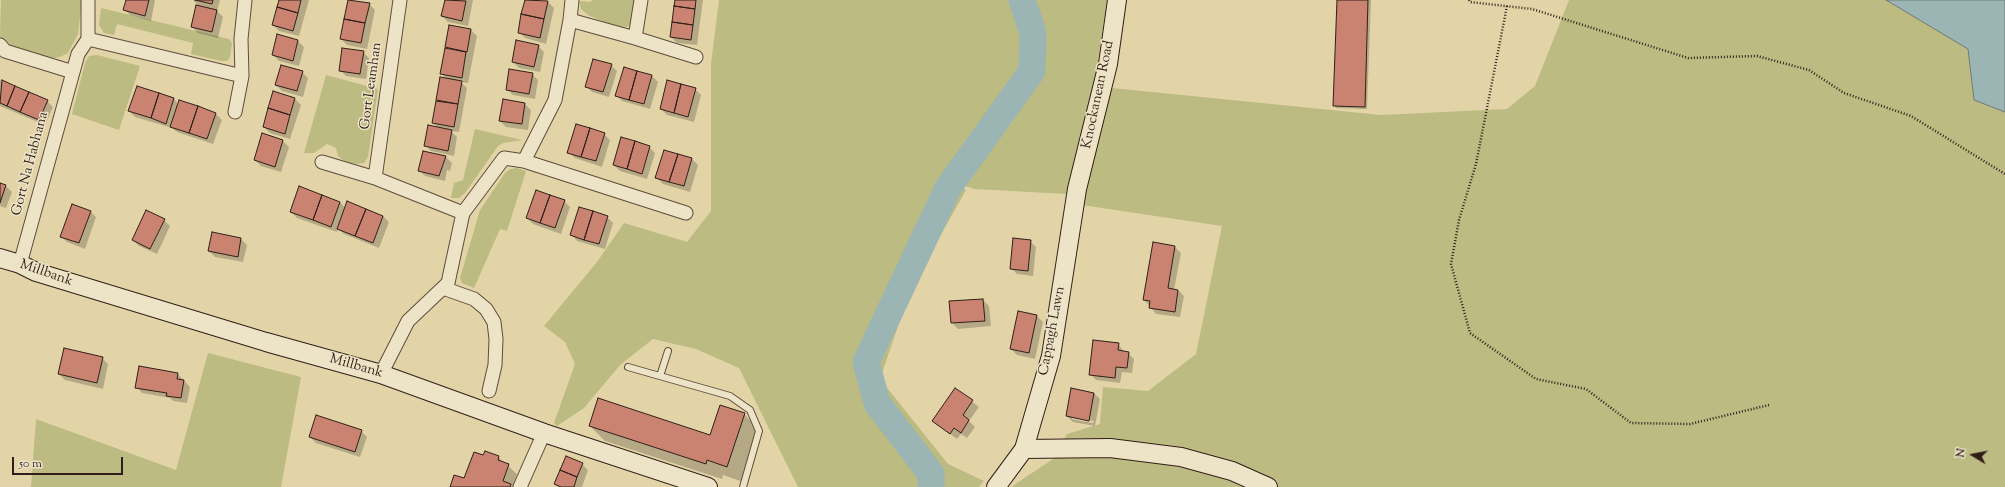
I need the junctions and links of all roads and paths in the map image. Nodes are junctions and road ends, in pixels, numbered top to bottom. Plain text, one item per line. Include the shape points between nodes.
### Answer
1 (88, 0) edge
2 (245, 0) edge
3 (400, 0) edge
4 (572, 0) edge
5 (641, 0) edge
6 (1117, 0) edge
7 (1469, 0) edge
8 (1507, 6) junction
9 (570, 20) junction
10 (635, 38) junction
11 (88, 40) junction
12 (0, 45) edge
13 (696, 57) dead end
14 (73, 72) junction
15 (242, 76) junction
16 (235, 112) dead end
17 (524, 161) junction
18 (322, 162) dead end
19 (2005, 174) edge
20 (375, 178) junction
21 (1077, 189) joint
22 (463, 213) junction
23 (686, 213) dead end
24 (0, 258) edge
25 (20, 264) junction
26 (443, 288) junction
27 (668, 351) dead end
28 (628, 367) dead end
29 (381, 374) junction
30 (660, 376) junction
31 (489, 391) dead end
32 (1769, 405) dead end
33 (544, 433) junction
34 (1024, 449) junction
35 (520, 487) edge
36 (708, 487) edge
37 (743, 487) edge
38 (996, 487) edge
39 (1268, 487) edge

1 - 11 street
2 - 15 street
3 - 20 street, Gort Leamhan
4 - 9 street
5 - 10 street
6 - 21 street, Knockanean Road via 1108,64
7 - 8 path
8 - 19 path via 1539,10 1688,58 1757,56 1809,70 1844,93 1911,116
8 - 32 path via 1476,164 1459,220 1451,264 1470,333 1536,379 1586,389 1631,423 1690,424
9 - 10 street
9 - 17 street via 555,100
10 - 13 street
11 - 14 street, Gort Na Habhana via 78,54
11 - 15 street
12 - 14 street via 5,51
14 - 25 street, Gort Na Habhana
15 - 16 street
17 - 22 street via 504,158
17 - 23 street
18 - 20 street
20 - 22 street
21 - 34 street, Cappagh Lawn via 1051,356
22 - 26 street via 448,283
24 - 25 street, Millbank
25 - 29 street, Millbank via 36,272
26 - 29 street via 408,321
26 - 31 street via 474,299 486,309 494,322 495,364
27 - 30 lane
28 - 30 lane
29 - 33 street, Millbank
30 - 37 lane via 730,396 750,410 759,431
33 - 35 street
33 - 36 street, Millbank
34 - 38 street, Cappagh Lawn
34 - 39 street via 1110,448 1181,458 1232,471

